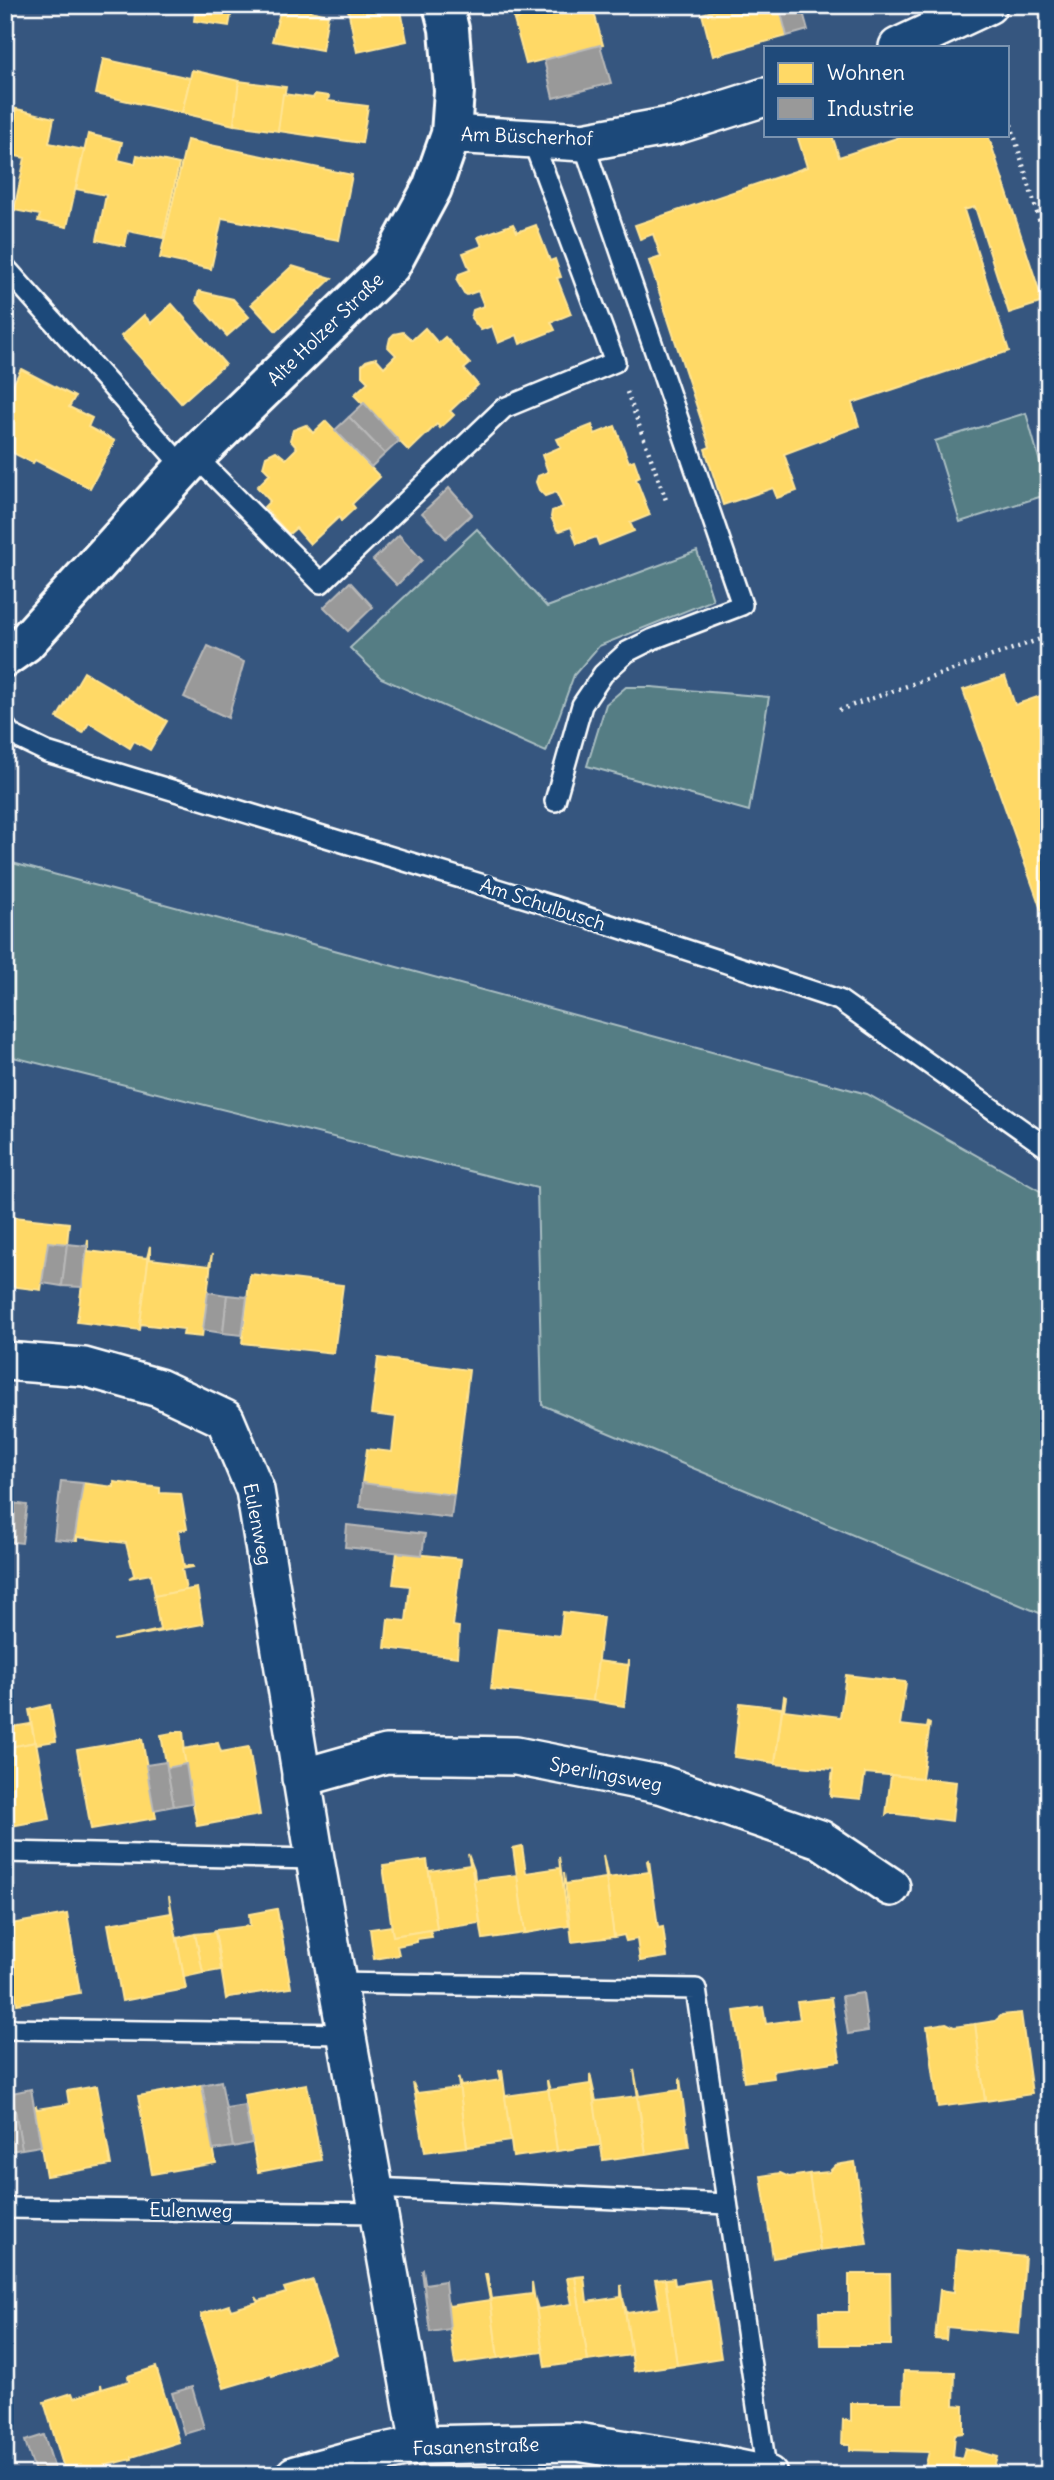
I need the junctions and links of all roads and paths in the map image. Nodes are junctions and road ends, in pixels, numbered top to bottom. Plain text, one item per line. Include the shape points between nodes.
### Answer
1 (443, 5) edge
2 (988, 5) edge
3 (1049, 34) edge
4 (900, 46) edge
5 (764, 97) edge
6 (1009, 118) edge
7 (451, 134) junction
8 (532, 139) junction
9 (583, 142) junction
10 (1049, 198) edge
11 (1049, 253) edge
12 (5, 267) edge
13 (615, 362) junction
14 (190, 462) junction
15 (666, 500) dead end
16 (1049, 636) edge
17 (5, 657) edge
18 (839, 710) dead end
19 (5, 726) edge
20 (555, 801) dead end
21 (1049, 1149) edge
22 (5, 1361) edge
23 (301, 1779) junction
24 (5, 1852) edge
25 (315, 1859) junction
26 (891, 1887) dead end
27 (336, 1983) junction
28 (5, 2029) edge
29 (345, 2034) junction
30 (375, 2201) junction
31 (727, 2204) junction
32 (5, 2208) edge
33 (420, 2445) junction
34 (576, 2458) edge
35 (295, 2475) edge
36 (767, 2475) edge

1 - 7 street, Alte Holzer Straße via 454,91
2 - 4 street
3 - 10 path
5 - 9 street, Am Büscherhof via 676,125
6 - 11 path
7 - 8 street, Am Büscherhof
7 - 14 street, Alte Holzer Straße via 432,188 390,266
8 - 9 street, Am Büscherhof
8 - 13 lane
9 - 20 lane via 742,604 627,652 603,674 582,705
12 - 14 lane
13 - 14 lane via 504,408 321,583
13 - 15 path
14 - 17 street, Alte Holzer Straße via 25,643
16 - 18 path
19 - 21 lane, Am Schulbusch via 12,735 47,752 530,899 839,1000
22 - 23 street, Eulenweg via 84,1367 159,1388 225,1419 255,1490
23 - 25 street, Eulenweg
23 - 26 street, Sperlingsweg via 386,1754 516,1756 663,1785 820,1839
24 - 25 lane
25 - 27 street, Eulenweg
27 - 29 street, Eulenweg
27 - 31 lane via 696,1989
28 - 29 lane
29 - 30 street, Eulenweg
30 - 31 lane, Eulenweg
30 - 32 lane, Eulenweg
30 - 33 street, Eulenweg
31 - 36 lane
33 - 34 street, Fasanenstraße
33 - 35 street, Fasanenstraße
34 - 36 street, Fasanenstraße via 715,2464

